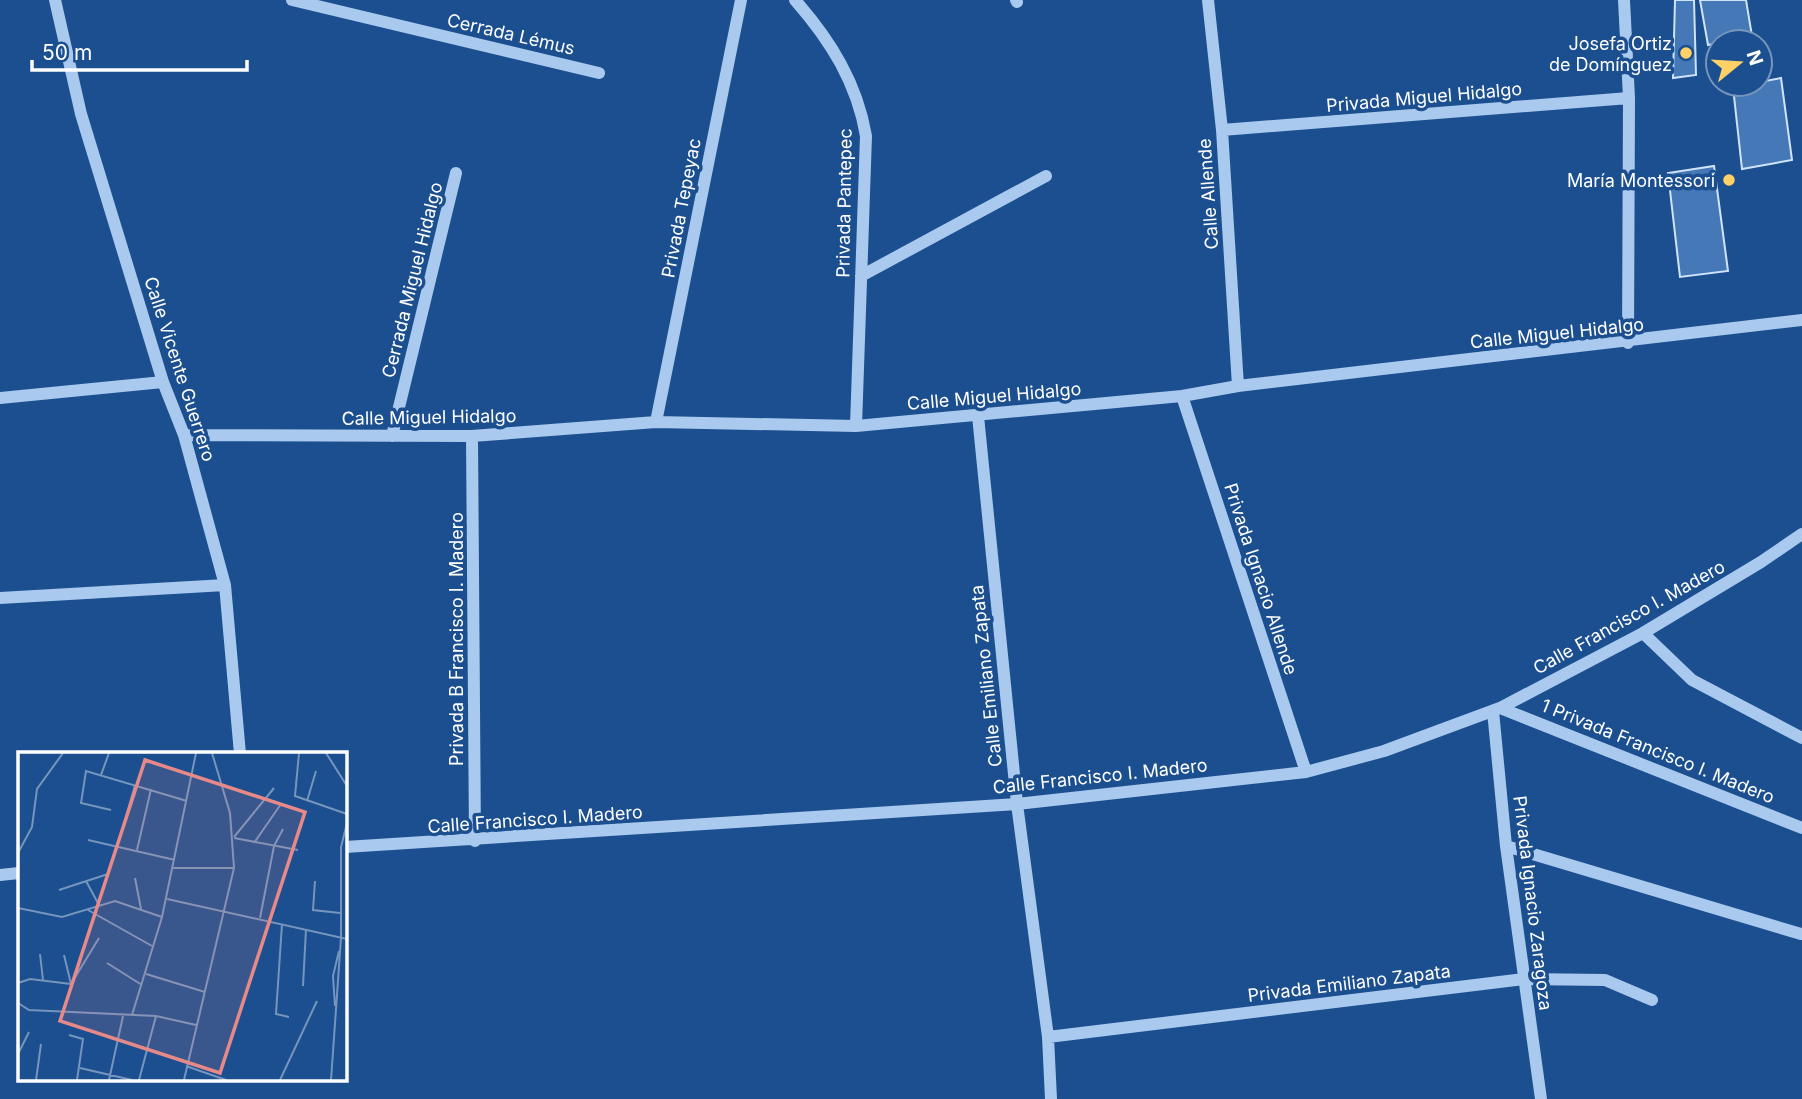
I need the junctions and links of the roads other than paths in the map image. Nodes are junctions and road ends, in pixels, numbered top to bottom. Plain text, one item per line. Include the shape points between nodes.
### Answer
1 (55, 0) edge
2 (292, 0) edge
3 (741, 0) edge
4 (1208, 0) edge
5 (1624, 0) edge
6 (803, 3) edge
7 (599, 73) dead end
8 (1629, 98) junction
9 (1222, 130) junction
10 (456, 173) dead end
11 (1046, 176) dead end
12 (861, 276) junction
13 (1802, 320) edge
14 (1628, 343) junction
15 (163, 382) junction
16 (1238, 386) junction
17 (1182, 396) junction
18 (0, 398) edge
19 (978, 415) junction
20 (656, 422) junction
21 (856, 426) junction
22 (184, 435) junction
23 (392, 436) junction
24 (472, 436) junction
25 (1802, 534) edge
26 (225, 585) junction
27 (0, 598) edge
28 (1643, 633) junction
29 (1497, 709) junction
30 (1802, 738) edge
31 (240, 752) edge
32 (1306, 772) junction
33 (1017, 804) junction
34 (1802, 828) edge
35 (475, 841) junction
36 (1506, 846) junction
37 (346, 847) edge
38 (18, 873) edge
39 (0, 875) edge
40 (1801, 934) edge
41 (1524, 979) junction
42 (1652, 1000) dead end
43 (1048, 1037) junction
44 (1051, 1099) edge
45 (1541, 1099) edge

1 - 15 street, Calle Vicente Guerrero via 81,114
2 - 7 street, Cerrada Lémus
3 - 20 street, Privada Tepeyac
4 - 9 street, Calle Allende
5 - 8 street
6 - 12 street, Privada Pantepec via 860,101 866,136
8 - 9 street, Privada Miguel Hidalgo
8 - 14 street
9 - 16 street, Calle Allende
10 - 23 street, Cerrada Miguel Hidalgo
11 - 12 street
12 - 21 street, Privada Pantepec
13 - 14 street, Calle Miguel Hidalgo
14 - 16 street, Calle Miguel Hidalgo
15 - 18 street
15 - 22 street, Calle Vicente Guerrero
16 - 17 street, Calle Miguel Hidalgo
17 - 19 street, Calle Miguel Hidalgo
17 - 32 street, Privada Ignacio Allende
19 - 21 street, Calle Miguel Hidalgo
19 - 33 street, Calle Emiliano Zapata
20 - 21 street, Calle Miguel Hidalgo
20 - 24 street, Calle Miguel Hidalgo
22 - 23 street, Calle Miguel Hidalgo
22 - 26 street, Calle Vicente Guerrero
23 - 24 street, Calle Miguel Hidalgo
24 - 35 street, Privada B Francisco I. Madero
25 - 28 street, Calle Francisco I. Madero
26 - 27 street
26 - 31 street, Calle Vicente Guerrero
28 - 29 street, Calle Francisco I. Madero
28 - 30 street via 1692,680
29 - 32 street, Calle Francisco I. Madero via 1384,751
29 - 34 street, 1 Privada Francisco I. Madero
29 - 36 street, Privada Ignacio Zaragoza
32 - 33 street, Calle Francisco I. Madero
33 - 35 street, Calle Francisco I. Madero
33 - 43 street, Calle Emiliano Zapata
35 - 37 street, Calle Francisco I. Madero
36 - 40 street
36 - 41 street, Privada Ignacio Zaragoza
38 - 39 street
41 - 42 street, Privada Emiliano Zapata via 1605,980
41 - 43 street, Privada Emiliano Zapata
41 - 45 street, Privada Ignacio Zaragoza
43 - 44 street, Calle Emiliano Zapata

